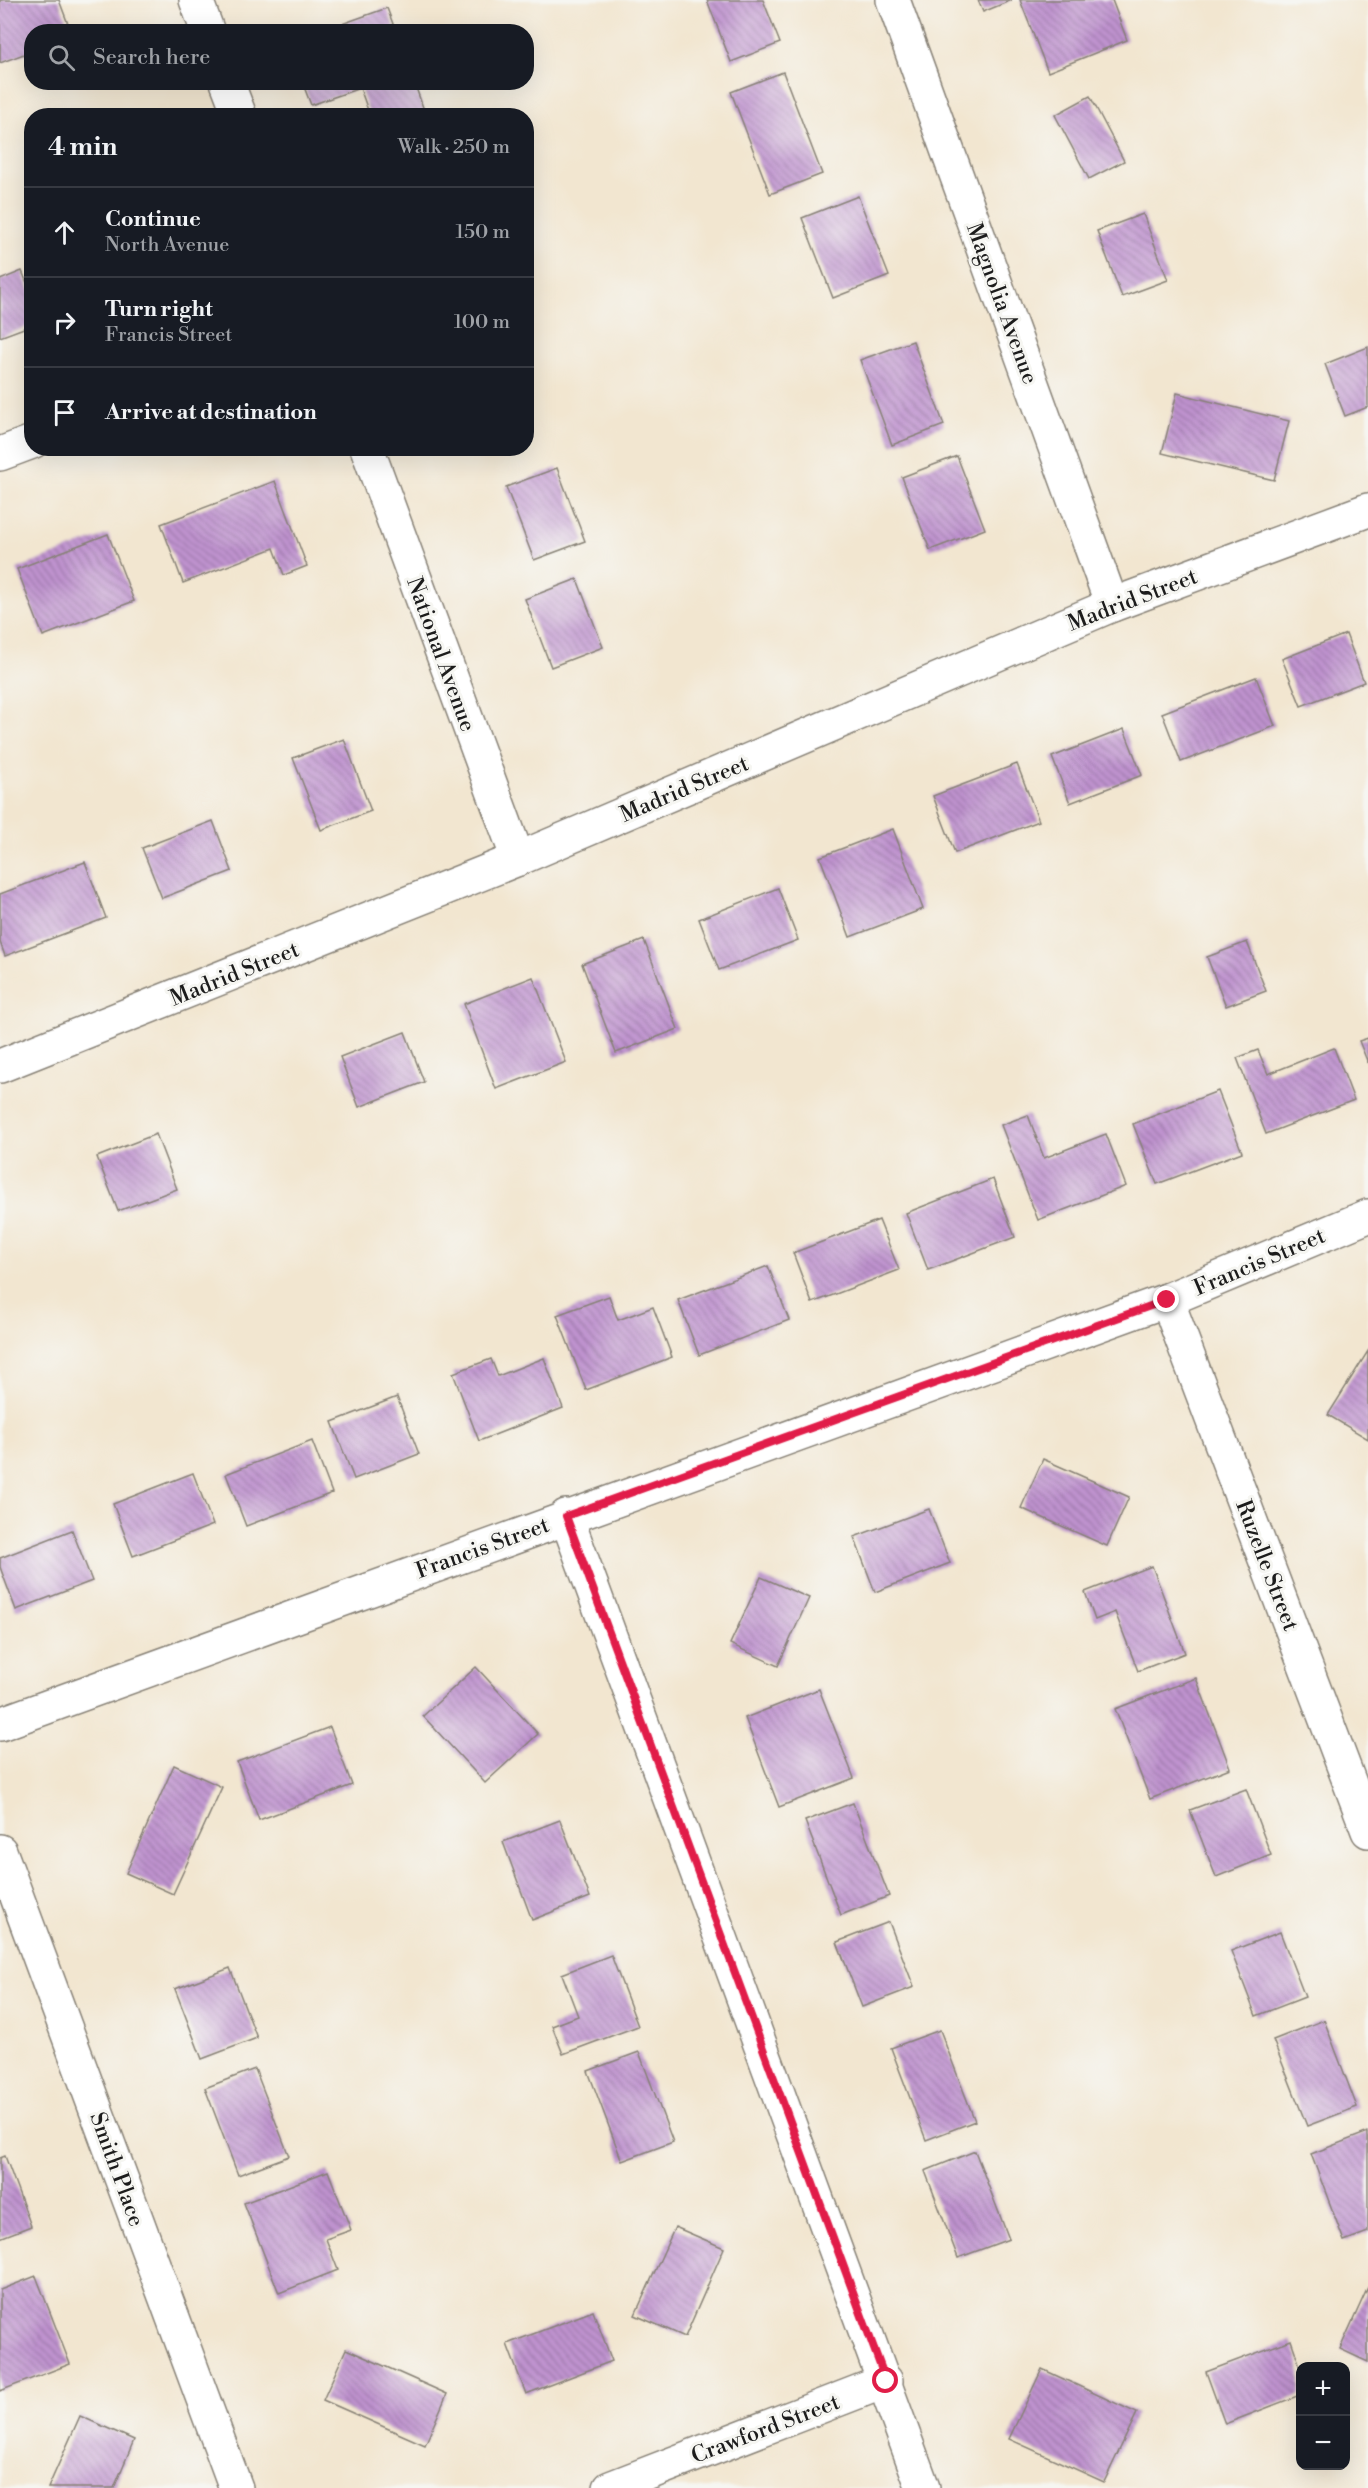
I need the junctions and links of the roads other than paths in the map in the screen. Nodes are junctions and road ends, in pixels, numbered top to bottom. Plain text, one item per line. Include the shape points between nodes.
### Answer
1 (196, 0) edge
2 (893, 0) edge
3 (205, 24) edge
4 (230, 90) edge
5 (237, 108) edge
6 (24, 445) edge
7 (0, 454) edge
8 (370, 456) edge
9 (1368, 510) edge
10 (1112, 605) junction
11 (518, 859) junction
12 (0, 1066) edge
13 (1368, 1216) edge
14 (1167, 1300) junction
15 (566, 1516) junction
16 (0, 1724) edge
17 (1368, 1831) edge
18 (0, 1851) edge
19 (886, 2381) junction
20 (236, 2488) edge
21 (610, 2488) edge
22 (923, 2488) edge

1 - 3 street
2 - 10 street, Magnolia Avenue
4 - 5 street
6 - 7 street
8 - 11 street, National Avenue
9 - 10 street, Madrid Street
10 - 11 street, Madrid Street
11 - 12 street, Madrid Street
13 - 14 street, Francis Street
14 - 15 street, Francis Street
14 - 17 street, Ruzelle Street
15 - 16 street, Francis Street
15 - 19 street
18 - 20 street, Smith Place
19 - 21 street, Crawford Street
19 - 22 street

